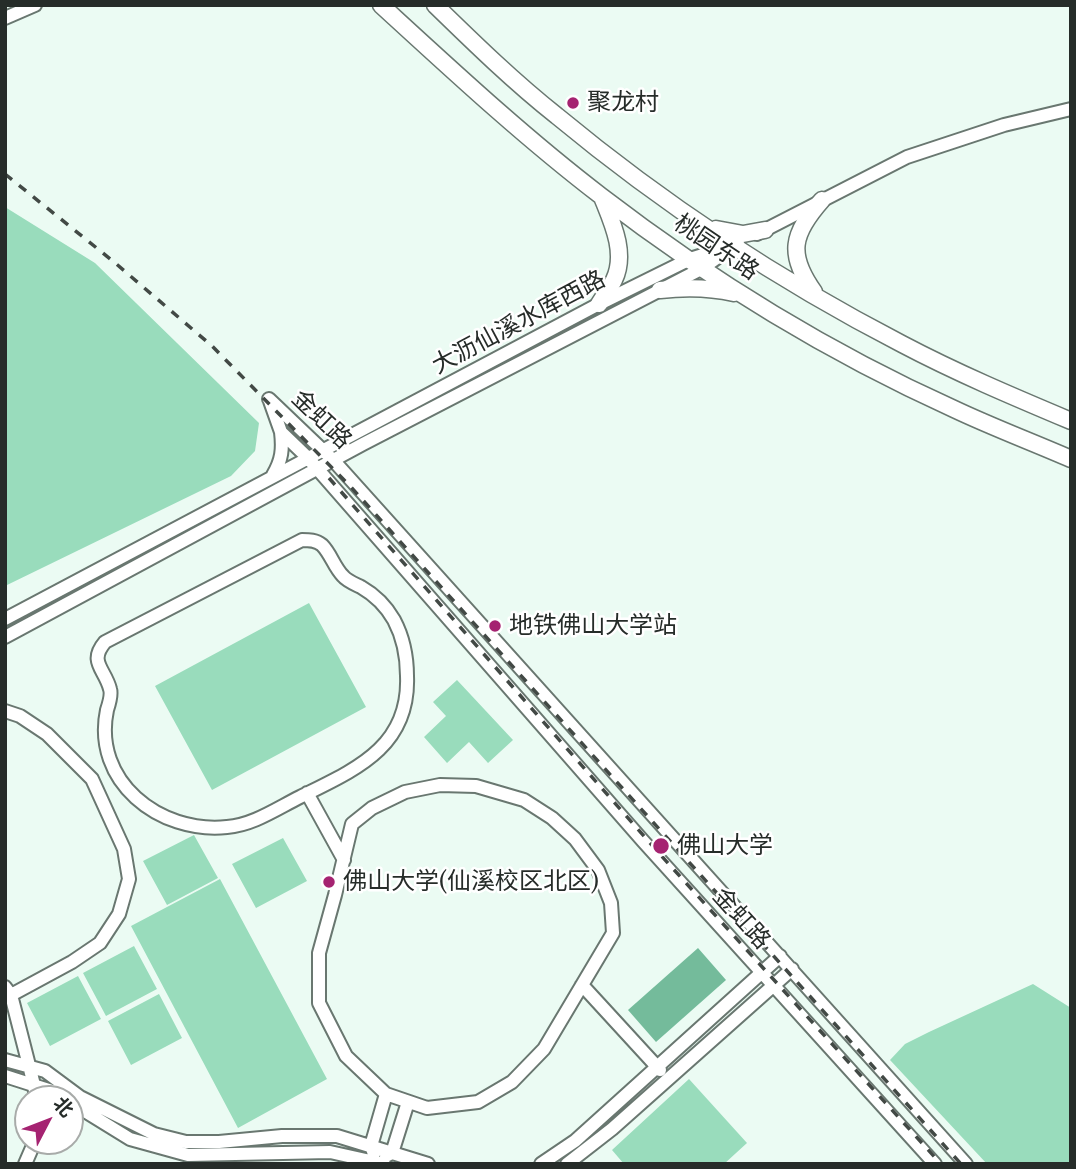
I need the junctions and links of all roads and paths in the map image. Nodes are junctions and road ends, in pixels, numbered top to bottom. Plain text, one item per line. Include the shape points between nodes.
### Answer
1 (36, 5) edge
2 (381, 5) edge
3 (435, 5) edge
4 (5, 18) edge
5 (1071, 109) edge
6 (602, 197) junction
7 (822, 200) junction
8 (701, 223) junction
9 (765, 230) junction
10 (734, 246) junction
11 (696, 263) junction
12 (660, 290) junction
13 (746, 295) junction
14 (817, 297) junction
15 (599, 304) junction
16 (1071, 421) edge
17 (301, 428) junction
18 (281, 432) junction
19 (355, 432) junction
20 (363, 444) junction
21 (323, 449) junction
22 (307, 457) junction
23 (1071, 459) edge
24 (334, 461) junction
25 (318, 470) junction
26 (271, 477) junction
27 (354, 483) junction
28 (5, 619) edge
29 (5, 637) edge
30 (5, 711) edge
31 (112, 765) junction
32 (92, 779) junction
33 (307, 793) junction
34 (344, 860) junction
35 (780, 956) junction
36 (792, 969) junction
37 (761, 973) junction
38 (582, 985) junction
39 (773, 986) junction
40 (8, 991) edge
41 (5, 1060) edge
42 (29, 1066) junction
43 (656, 1066) junction
44 (5, 1076) edge
45 (668, 1079) junction
46 (22, 1085) edge
47 (33, 1085) edge
48 (386, 1094) junction
49 (408, 1102) junction
50 (84, 1110) edge
51 (371, 1146) junction
52 (384, 1159) edge
53 (428, 1164) edge
54 (541, 1164) edge
55 (567, 1164) edge
56 (935, 1164) edge
57 (966, 1164) edge

1 - 4 street
2 - 6 main road, 桃园东路 via 531,141
3 - 8 main road, 桃园东路 via 556,116
5 - 7 street, 大沥仙溪水库西路 via 907,157
6 - 11 main road, 桃园东路
6 - 15 main road via 619,249 615,277
7 - 9 street, 大沥仙溪水库西路
7 - 14 main road via 806,218 796,255 801,274
8 - 9 main road via 721,232
8 - 10 main road, 桃园东路
9 - 10 street, 大沥仙溪水库西路
10 - 11 street, 大沥仙溪水库西路
10 - 14 main road, 桃园东路
11 - 12 street
11 - 13 main road, 桃园东路
11 - 15 street, 大沥仙溪水库西路
12 - 13 main road via 713,288
12 - 20 street
13 - 23 main road, 桃园东路 via 818,339 953,409
14 - 16 main road, 桃园东路 via 900,344
15 - 19 street, 大沥仙溪水库西路
17 - 18 street, 金虹路 via 269,400
17 - 19 street via 333,438
17 - 21 street, 金虹路
18 - 22 street, 金虹路
18 - 26 street via 281,462
19 - 21 street, 大沥仙溪水库西路
20 - 24 street
20 - 27 street via 352,468
21 - 22 street, 大沥仙溪水库西路
21 - 24 street, 金虹路
22 - 25 street, 金虹路
22 - 26 street, 大沥仙溪水库西路
24 - 25 street
24 - 27 street, 金虹路
25 - 29 street
25 - 37 street, 金虹路
26 - 28 street, 大沥仙溪水库西路
27 - 35 street, 金虹路
30 - 32 street via 47,734
31 - 32 street
31 - 33 street via 127,790 149,809 198,827 246,824
31 - 33 street via 103,729 111,691 97,661 105,642 302,540 313,540 322,545 344,577 373,594 395,621 405,648 408,699 381,749 355,769
32 - 40 street via 124,849 129,879 119,914 100,943 72,962
33 - 34 street
34 - 38 street via 352,824 405,792 440,785 476,786 524,800 575,839 598,870 611,903 613,933
34 - 48 street via 319,953 319,1003 346,1056
35 - 36 street, 金虹路
35 - 37 street
36 - 39 street
36 - 57 street, 金虹路
37 - 39 street, 金虹路
37 - 43 street
38 - 43 street
38 - 49 street via 544,1049 512,1083 478,1102 427,1108
39 - 45 street
39 - 56 street, 金虹路
40 - 42 street
41 - 42 street
42 - 47 street
42 - 51 street via 46,1071 80,1097 154,1134 186,1142 337,1136
43 - 45 street
43 - 54 street via 575,1141
44 - 46 street
45 - 55 street
48 - 49 street
48 - 51 street
49 - 52 street
50 - 52 street via 131,1139 188,1155 330,1153
51 - 52 street
52 - 53 street

